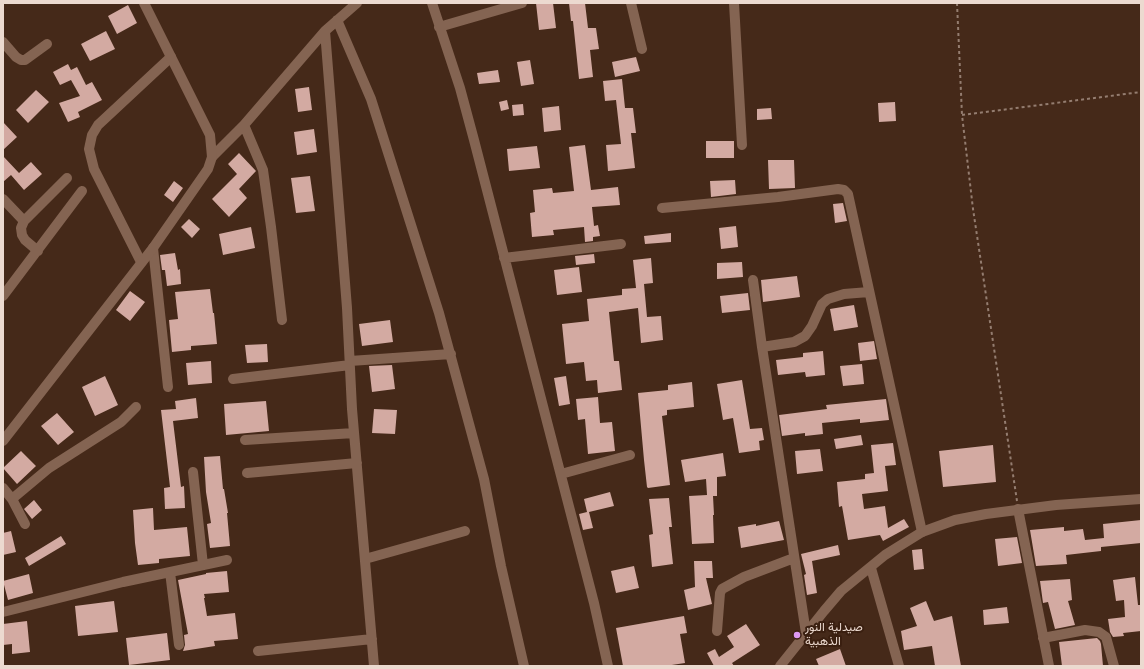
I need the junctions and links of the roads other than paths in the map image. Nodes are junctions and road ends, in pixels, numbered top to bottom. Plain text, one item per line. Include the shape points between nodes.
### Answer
1 (144, 3) edge
2 (357, 3) edge
3 (432, 3) edge
4 (522, 3) edge
5 (631, 3) edge
6 (734, 3) edge
7 (337, 20) junction
8 (439, 27) junction
9 (324, 31) junction
10 (3, 42) edge
11 (47, 44) dead end
12 (642, 49) dead end
13 (171, 57) junction
14 (244, 125) junction
15 (742, 145) dead end
16 (212, 157) junction
17 (67, 178) dead end
18 (82, 191) dead end
19 (3, 199) edge
20 (662, 208) dead end
21 (24, 221) junction
22 (621, 244) dead end
23 (153, 248) junction
24 (38, 251) junction
25 (504, 258) junction
26 (142, 262) junction
27 (753, 280) dead end
28 (869, 292) junction
29 (3, 296) edge
30 (282, 320) dead end
31 (762, 347) junction
32 (451, 354) junction
33 (350, 363) junction
34 (233, 379) dead end
35 (168, 387) dead end
36 (136, 407) dead end
37 (354, 433) junction
38 (245, 440) dead end
39 (3, 441) edge
40 (630, 455) dead end
41 (357, 463) junction
42 (193, 472) dead end
43 (247, 473) dead end
44 (560, 474) junction
45 (3, 488) edge
46 (12, 499) junction
47 (1141, 499) edge
48 (1018, 509) junction
49 (25, 524) dead end
50 (465, 531) dead end
51 (922, 532) junction
52 (794, 558) junction
53 (365, 559) junction
54 (227, 560) dead end
55 (203, 565) junction
56 (871, 568) junction
57 (170, 572) junction
58 (3, 612) edge
59 (717, 631) dead end
60 (806, 633) junction
61 (1043, 638) junction
62 (372, 639) junction
63 (179, 644) dead end
64 (258, 651) dead end
65 (374, 666) edge
66 (524, 666) edge
67 (608, 666) edge
68 (780, 666) edge
69 (899, 666) edge
70 (1049, 666) edge
71 (1114, 666) edge

1 - 13 street
2 - 7 street
3 - 8 street
4 - 8 street
5 - 12 street
6 - 15 street
7 - 9 street
7 - 32 street via 371,99
8 - 25 street via 466,110
9 - 14 street
9 - 33 street
10 - 11 street via 20,60 25,60
13 - 16 street via 210,135
13 - 26 street via 98,125 92,135 89,149 94,169
14 - 16 street
14 - 30 street via 263,170
16 - 23 street via 202,180
17 - 21 street
18 - 24 street
19 - 21 street
20 - 28 street via 844,190 848,194
21 - 24 street via 22,235
22 - 25 street
23 - 26 street
23 - 35 street
24 - 29 street
25 - 44 street
26 - 39 street
27 - 31 street
28 - 31 street via 844,294 828,299 822,304 805,336 794,342
28 - 51 street
31 - 52 street
32 - 33 street
32 - 66 street via 484,479
33 - 34 street
33 - 37 street
36 - 46 street via 121,422 49,468
37 - 38 street
37 - 41 street
40 - 44 street
41 - 43 street
41 - 53 street
42 - 55 street
44 - 67 street
45 - 46 street
46 - 49 street
47 - 48 street
48 - 51 street via 954,520
48 - 61 street
50 - 53 street
51 - 56 street via 885,555
52 - 59 street via 744,577 722,589
52 - 60 street
53 - 62 street
54 - 55 street
55 - 57 street
56 - 60 street via 841,591
56 - 69 street
57 - 58 street
57 - 63 street
60 - 68 street
61 - 70 street
61 - 71 street via 1085,630 1100,632 1106,637
62 - 64 street
62 - 65 street

